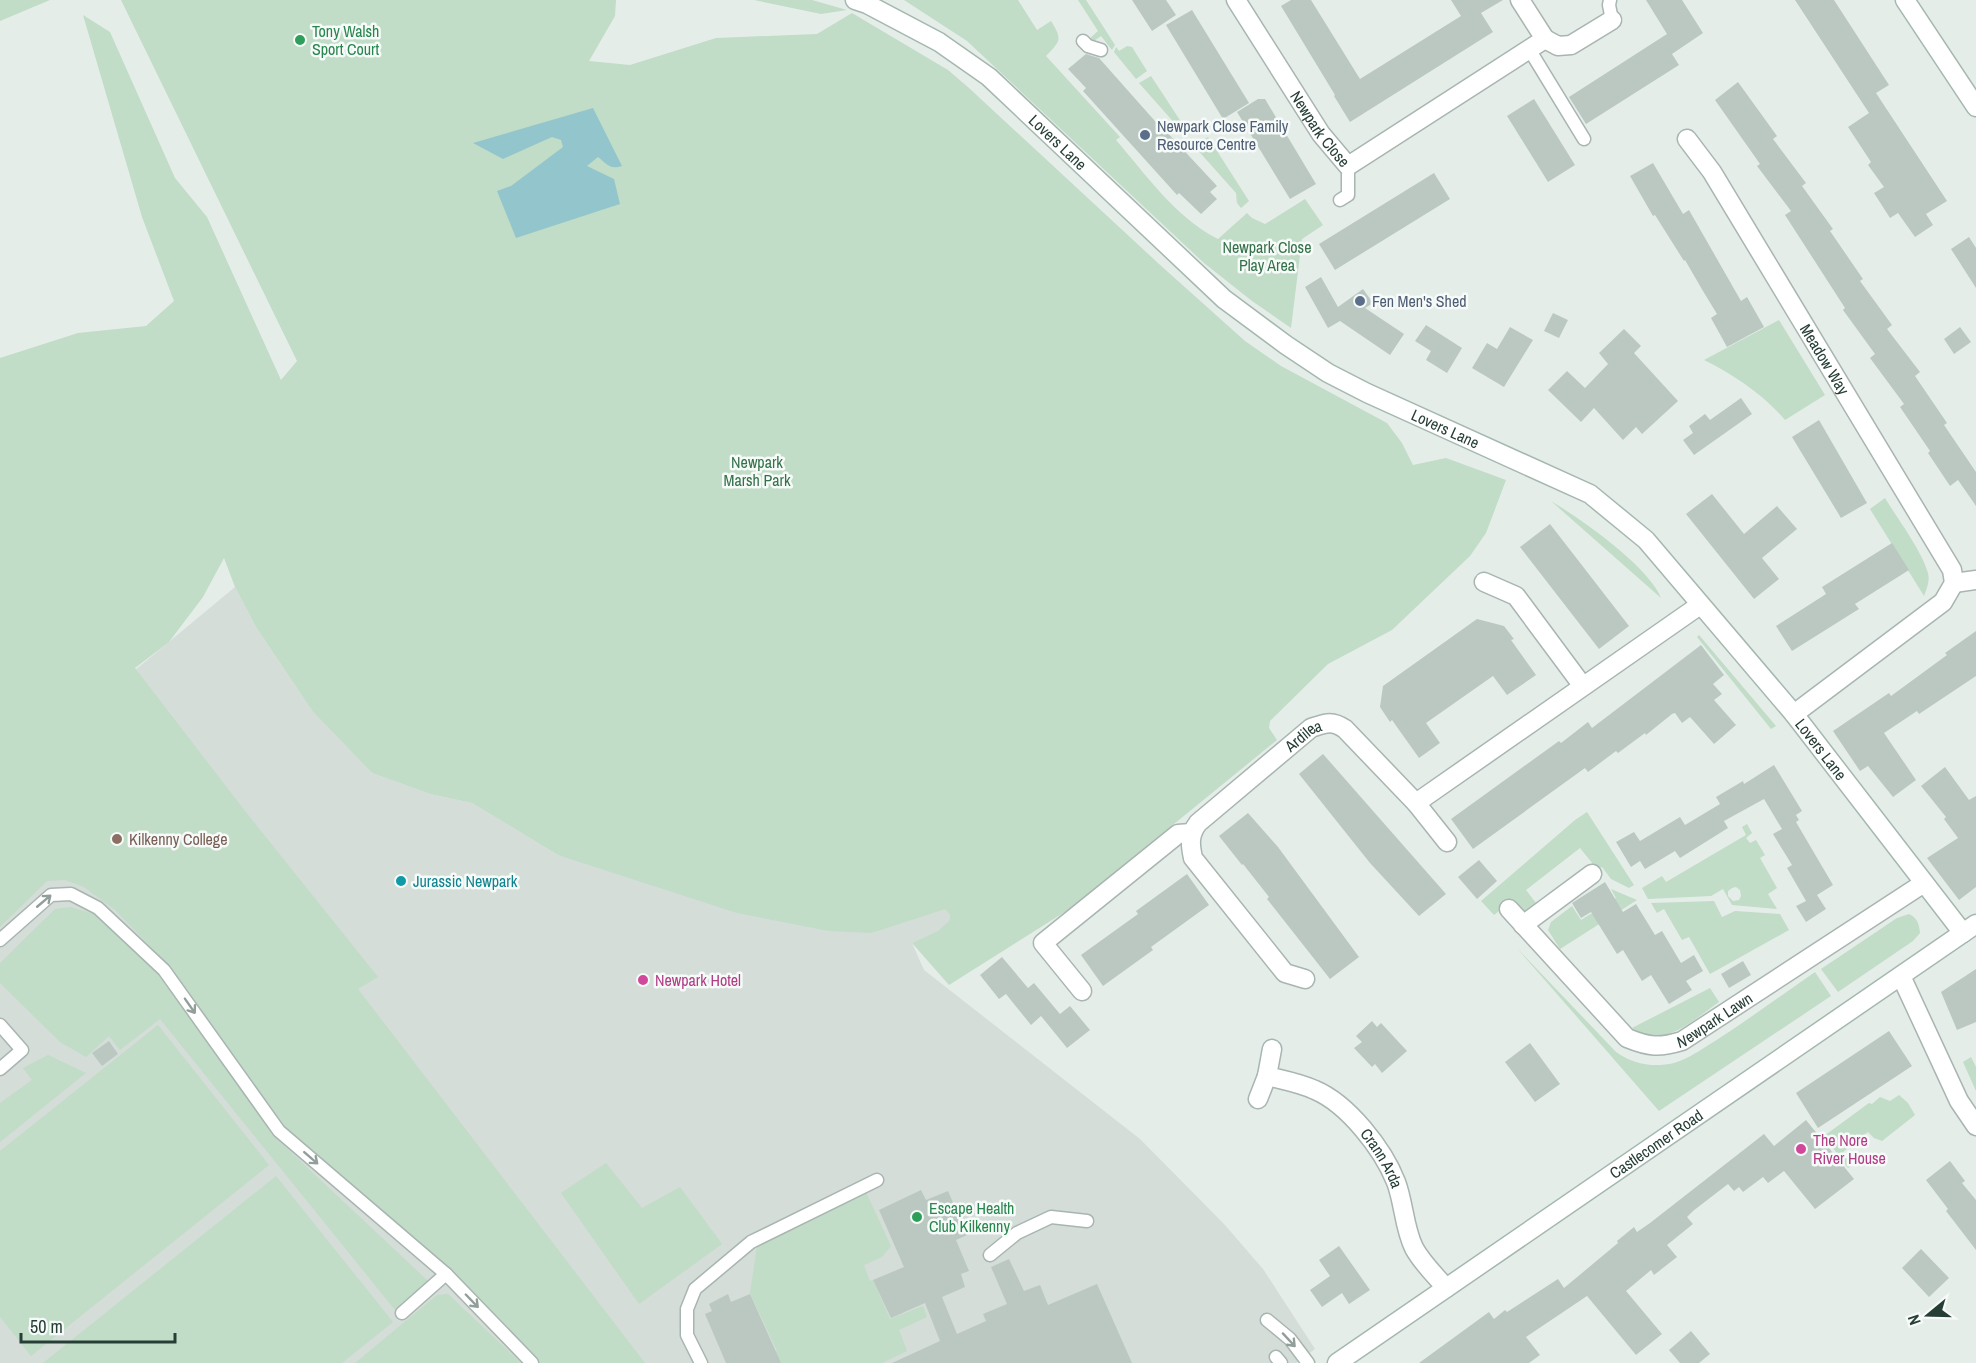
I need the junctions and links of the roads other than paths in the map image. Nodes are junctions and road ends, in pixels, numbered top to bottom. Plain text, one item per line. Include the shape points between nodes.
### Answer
1 (1237, 0) edge
2 (1520, 0) edge
3 (1610, 0) edge
4 (1905, 0) edge
5 (864, 1) edge
6 (1612, 20) joint
7 (1545, 39) junction
8 (1083, 41) dead end
9 (1529, 49) junction
10 (1101, 50) dead end
11 (1976, 108) edge
12 (1584, 139) dead end
13 (1688, 139) dead end
14 (1348, 166) junction
15 (1340, 200) dead end
16 (1976, 580) edge
17 (1484, 582) dead end
18 (1954, 583) junction
19 (1700, 605) junction
20 (1582, 685) junction
21 (1794, 714) junction
22 (1416, 803) junction
23 (1191, 833) junction
24 (1447, 842) dead end
25 (1592, 874) dead end
26 (1924, 883) junction
27 (1509, 909) dead end
28 (1523, 925) junction
29 (1969, 928) edge
30 (0, 940) edge
31 (1901, 976) junction
32 (1305, 979) dead end
33 (1082, 991) dead end
34 (0, 1025) edge
35 (1272, 1049) dead end
36 (0, 1069) edge
37 (1267, 1076) junction
38 (1258, 1099) dead end
39 (1975, 1125) edge
40 (877, 1180) dead end
41 (1087, 1221) dead end
42 (990, 1255) dead end
43 (446, 1274) junction
44 (1446, 1288) junction
45 (402, 1313) dead end
46 (1267, 1320) dead end
47 (532, 1363) edge
48 (700, 1363) edge
49 (1308, 1363) edge
50 (1337, 1363) edge

1 - 14 street, Newpark Close via 1321,134
2 - 7 street
3 - 6 lane
4 - 11 street
5 - 19 street, Lovers Lane via 939,42 989,77 1224,298 1286,345 1358,388 1590,494 1646,540
6 - 7 street via 1571,45
7 - 9 street, Newpark Close
8 - 10 lane
9 - 12 lane
9 - 14 street, Newpark Close
13 - 18 street, Meadow Way via 1712,172 1944,554
14 - 15 lane via 1348,195
16 - 18 street
17 - 20 street via 1516,596
18 - 21 street via 1943,602
19 - 20 street
19 - 21 street, Lovers Lane
20 - 22 street
21 - 26 street, Lovers Lane
22 - 23 street, Ardilea via 1345,729 1337,723 1325,723 1311,728
22 - 24 street, Ardilea
23 - 32 street via 1193,858 1285,973
23 - 33 street, Ardilea via 1178,834 1043,943
25 - 28 street
26 - 28 street, Newpark Lawn via 1682,1041 1664,1047 1627,1038
26 - 29 street, Lovers Lane
27 - 28 street, Newpark Lawn
29 - 31 street, Castlecomer Road
30 -> 43 lane via 51,895 70,894 98,908 164,970 279,1131
31 - 39 street via 1959,1101
31 - 44 street, Castlecomer Road
34 - 36 lane via 22,1050
35 - 37 street
37 - 38 street
37 - 44 street, Crann Arda via 1317,1090 1362,1127 1396,1182 1414,1248
40 - 48 lane via 752,1242 695,1289 687,1309 687,1335
41 - 42 lane via 1051,1217 1017,1233
43 - 45 lane
43 -> 47 lane
44 - 50 street, Castlecomer Road
46 -> 49 lane via 1290,1339

